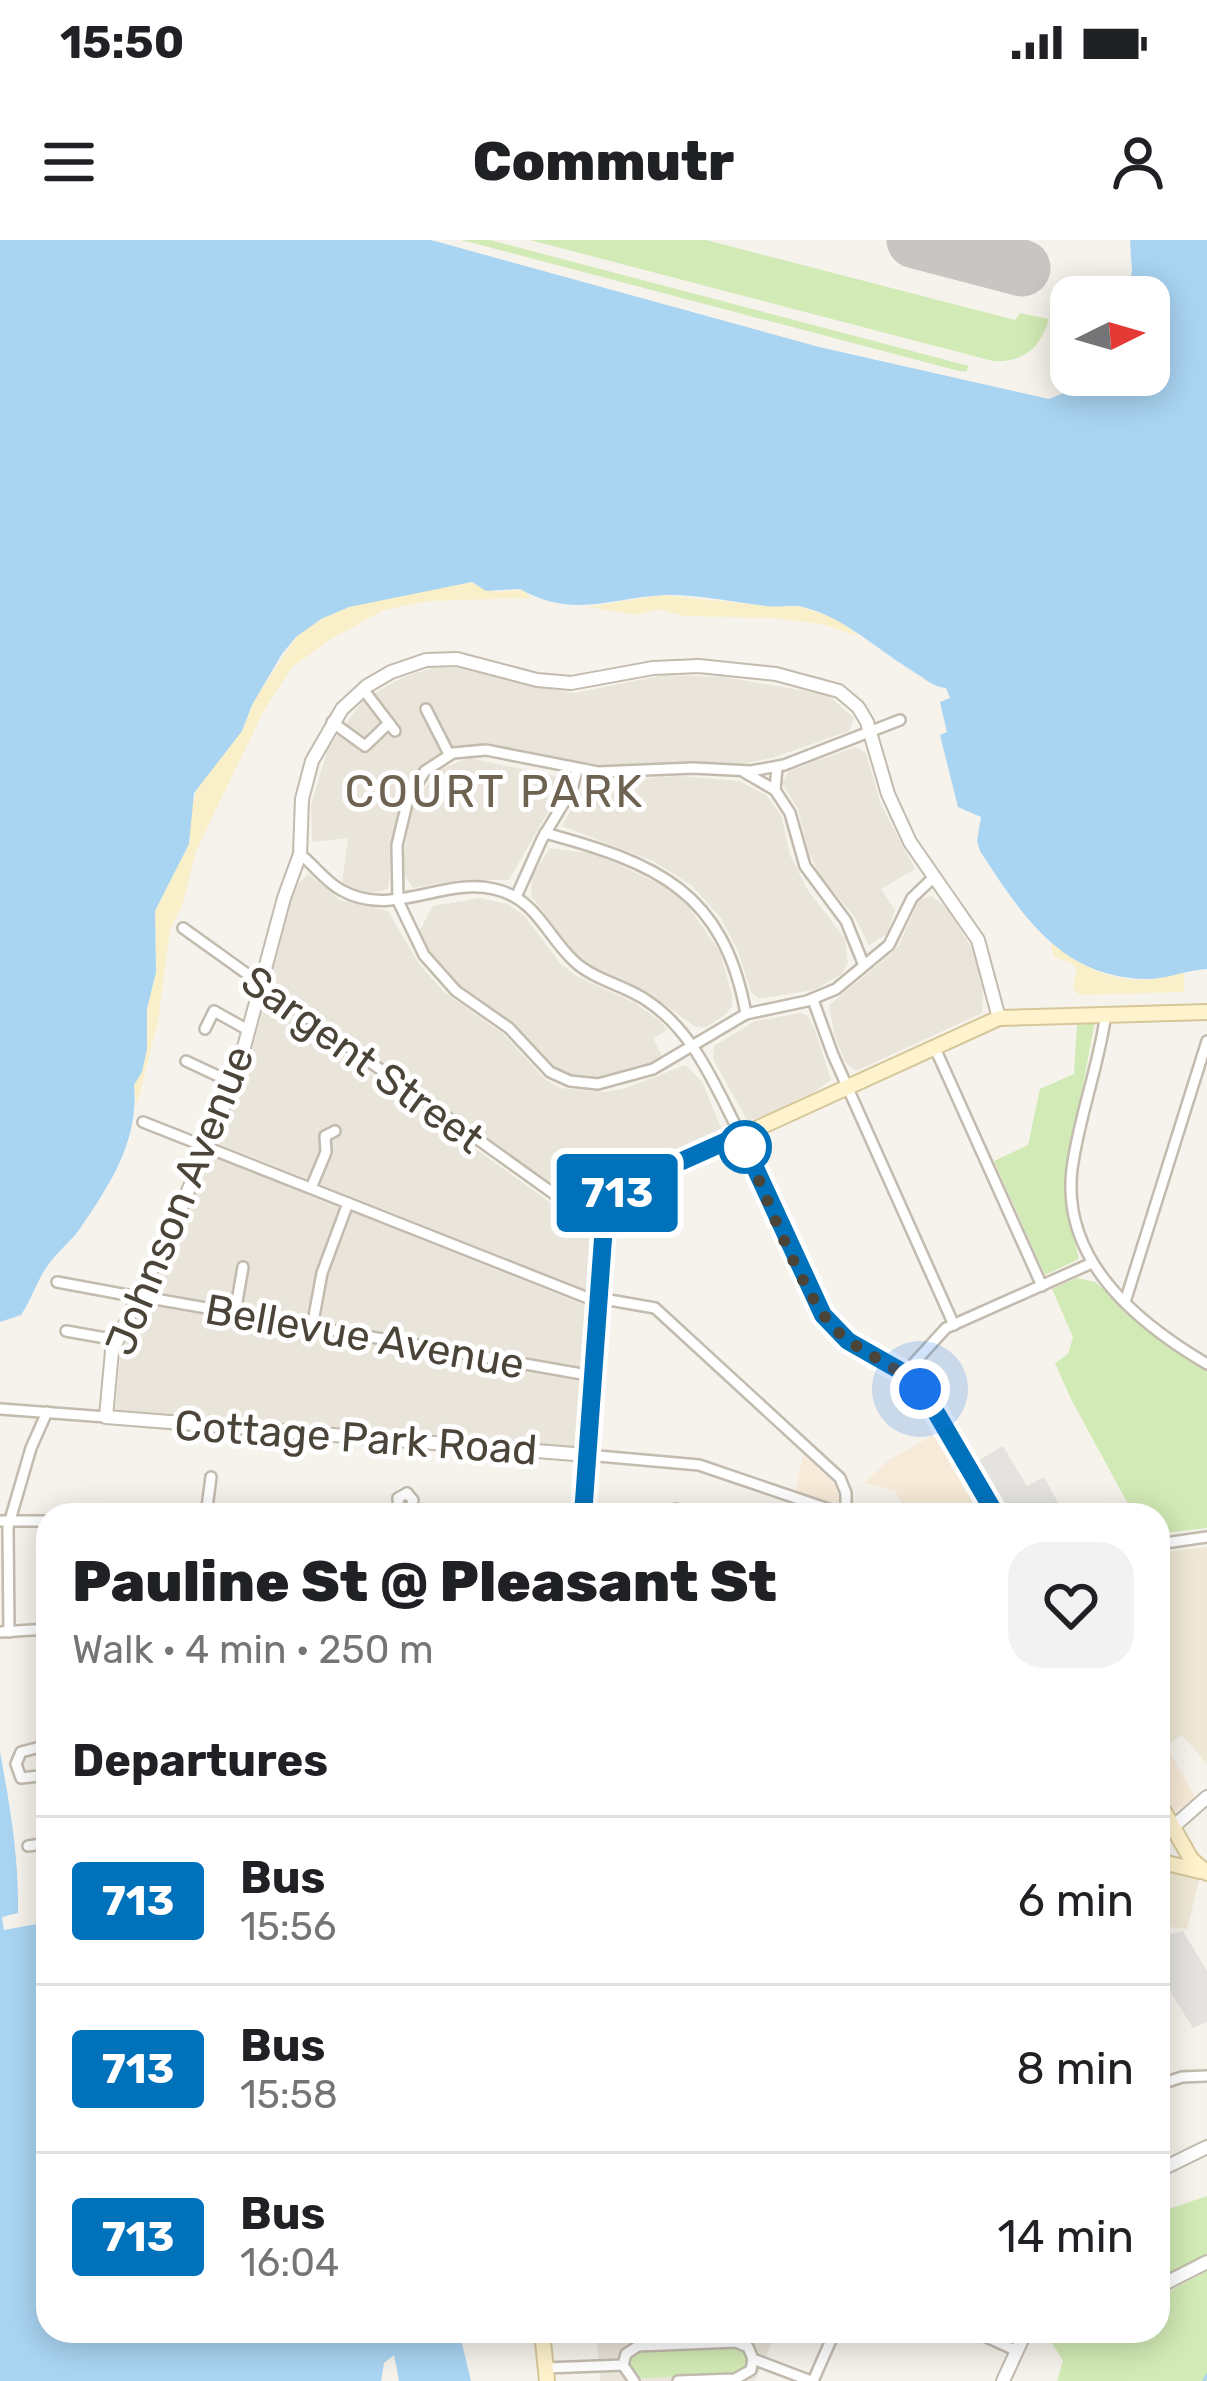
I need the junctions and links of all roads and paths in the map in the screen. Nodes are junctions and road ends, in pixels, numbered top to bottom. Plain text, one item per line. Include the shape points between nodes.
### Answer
1 (363, 689) junction
2 (426, 709) dead end
3 (900, 720) dead end
4 (332, 722) junction
5 (871, 731) junction
6 (449, 754) junction
7 (777, 767) junction
8 (578, 770) junction
9 (742, 771) junction
10 (775, 790) junction
11 (545, 833) junction
12 (300, 854) junction
13 (934, 878) junction
14 (516, 897) junction
15 (398, 901) junction
16 (183, 928) dead end
17 (863, 963) junction
18 (260, 984) junction
19 (813, 1000) junction
20 (1207, 1012) edge
21 (1106, 1013) junction
22 (746, 1014) junction
23 (999, 1018) junction
24 (205, 1029) dead end
25 (248, 1030) junction
26 (1207, 1041) edge
27 (692, 1046) junction
28 (934, 1046) junction
29 (186, 1061) dead end
30 (233, 1083) junction
31 (847, 1086) junction
32 (142, 1122) dead end
33 (740, 1135) junction
34 (206, 1147) junction
35 (326, 1152) dead end
36 (311, 1188) junction
37 (348, 1203) junction
38 (602, 1228) junction
39 (1092, 1263) junction
40 (243, 1267) dead end
41 (56, 1282) dead end
42 (1042, 1286) junction
43 (138, 1297) junction
44 (598, 1300) junction
45 (1125, 1302) junction
46 (235, 1313) junction
47 (954, 1325) junction
48 (312, 1327) junction
49 (66, 1331) dead end
50 (117, 1340) junction
51 (1206, 1359) edge
52 (904, 1374) junction
53 (592, 1376) junction
54 (1, 1409) edge
55 (47, 1412) junction
56 (106, 1417) junction
57 (587, 1455) junction
58 (211, 1477) dead end
59 (208, 1503) edge
60 (584, 1503) edge
61 (811, 1503) edge
62 (846, 1503) edge
63 (989, 1503) edge
64 (5, 1521) edge
65 (36, 1522) edge
66 (1207, 1537) edge
67 (1170, 1542) edge
68 (36, 1630) edge
69 (5, 1632) edge
70 (36, 1747) edge
71 (36, 1776) edge
72 (1207, 1797) edge
73 (1170, 1822) edge
74 (1173, 1827) junction
75 (1170, 1829) edge
76 (36, 1845) edge
77 (28, 1846) dead end
78 (1170, 1864) edge
79 (1207, 1873) edge
80 (1207, 2076) edge
81 (1170, 2081) edge
82 (1207, 2147) edge
83 (1170, 2165) edge
84 (1207, 2262) edge
85 (1170, 2282) edge
86 (543, 2343) edge
87 (712, 2343) edge
88 (738, 2343) edge
89 (829, 2343) edge
90 (1001, 2343) edge
91 (1020, 2343) edge
92 (1017, 2350) junction
93 (753, 2359) junction
94 (623, 2365) junction
95 (546, 2375) edge
96 (634, 2381) edge
97 (678, 2381) edge
98 (812, 2381) edge
99 (1003, 2381) edge

1 - 4 street, Johnson Avenue
1 - 4 street via 392,727 365,746
1 - 5 street via 440,658 559,683 671,666 729,668 832,688 858,707
2 - 6 street
3 - 5 street
4 - 12 street, Johnson Avenue via 305,783
5 - 7 street
5 - 13 street via 896,815
6 - 8 street via 485,750
6 - 15 street via 425,771 408,799 396,851
7 - 9 street
7 - 10 street
8 - 9 street
8 - 11 street
9 - 10 street
10 - 17 street via 807,871 846,921
11 - 14 street
11 - 22 street via 638,863 689,893 730,950
12 - 15 street via 346,893
12 - 18 street, Johnson Avenue
13 - 17 street via 912,898 889,945
13 - 23 street via 978,940
14 - 15 street via 467,886
14 - 27 street via 579,966 653,1005
15 - 27 street via 436,971 555,1076 623,1080
16 - 18 street, Sargent Street
17 - 19 street
18 - 25 street, Johnson Avenue
18 - 38 street, Sargent Street
19 - 22 street
19 - 31 street
20 - 21 main road
21 - 23 main road
21 - 39 street via 1071,1181 1077,1229
22 - 27 street
23 - 28 main road
24 - 25 street via 214,1011
25 - 30 street, Johnson Avenue
26 - 45 street
27 - 33 street
28 - 31 main road
28 - 42 street
29 - 30 street
30 - 34 street, Johnson Avenue
31 - 33 main road
31 - 47 street
32 - 34 street
33 - 38 main road via 624,1187
33 - 52 main road via 823,1315 852,1344
34 - 36 street
34 - 43 street, Johnson Avenue
35 - 36 street
36 - 37 street
37 - 44 street
37 - 48 street
38 - 44 main road
39 - 42 street
39 - 45 street
40 - 46 street
41 - 43 street, Bellevue Avenue
42 - 47 street
43 - 46 street, Bellevue Avenue
43 - 50 street, Johnson Avenue
44 - 53 main road
44 - 62 street via 655,1308 837,1475
45 - 51 street
46 - 48 street, Bellevue Avenue
47 - 52 street
48 - 53 street, Bellevue Avenue
49 - 50 street
50 - 56 street, Johnson Avenue
52 - 63 main road via 937,1412
53 - 57 main road
54 - 55 street, Cottage Park Road
55 - 56 street, Cottage Park Road
55 - 64 street
56 - 57 street, Cottage Park Road
57 - 60 main road
57 - 61 street, Cottage Park Road via 699,1465
58 - 59 street
64 - 65 street
64 - 69 street
66 - 67 street
68 - 69 street
70 - 71 street via 16,1760 21,1778
72 - 74 street
73 - 74 main road
74 - 75 main road
74 - 79 main road
76 - 77 street
78 - 79 main road
80 - 81 street
82 - 83 street
84 - 85 street
86 - 95 main road
87 - 94 street via 640,2346
88 - 93 street
89 - 98 street
90 - 92 street
91 - 92 street
92 - 99 street
93 - 97 street via 740,2378
93 - 98 street
94 - 95 street
94 - 96 street

